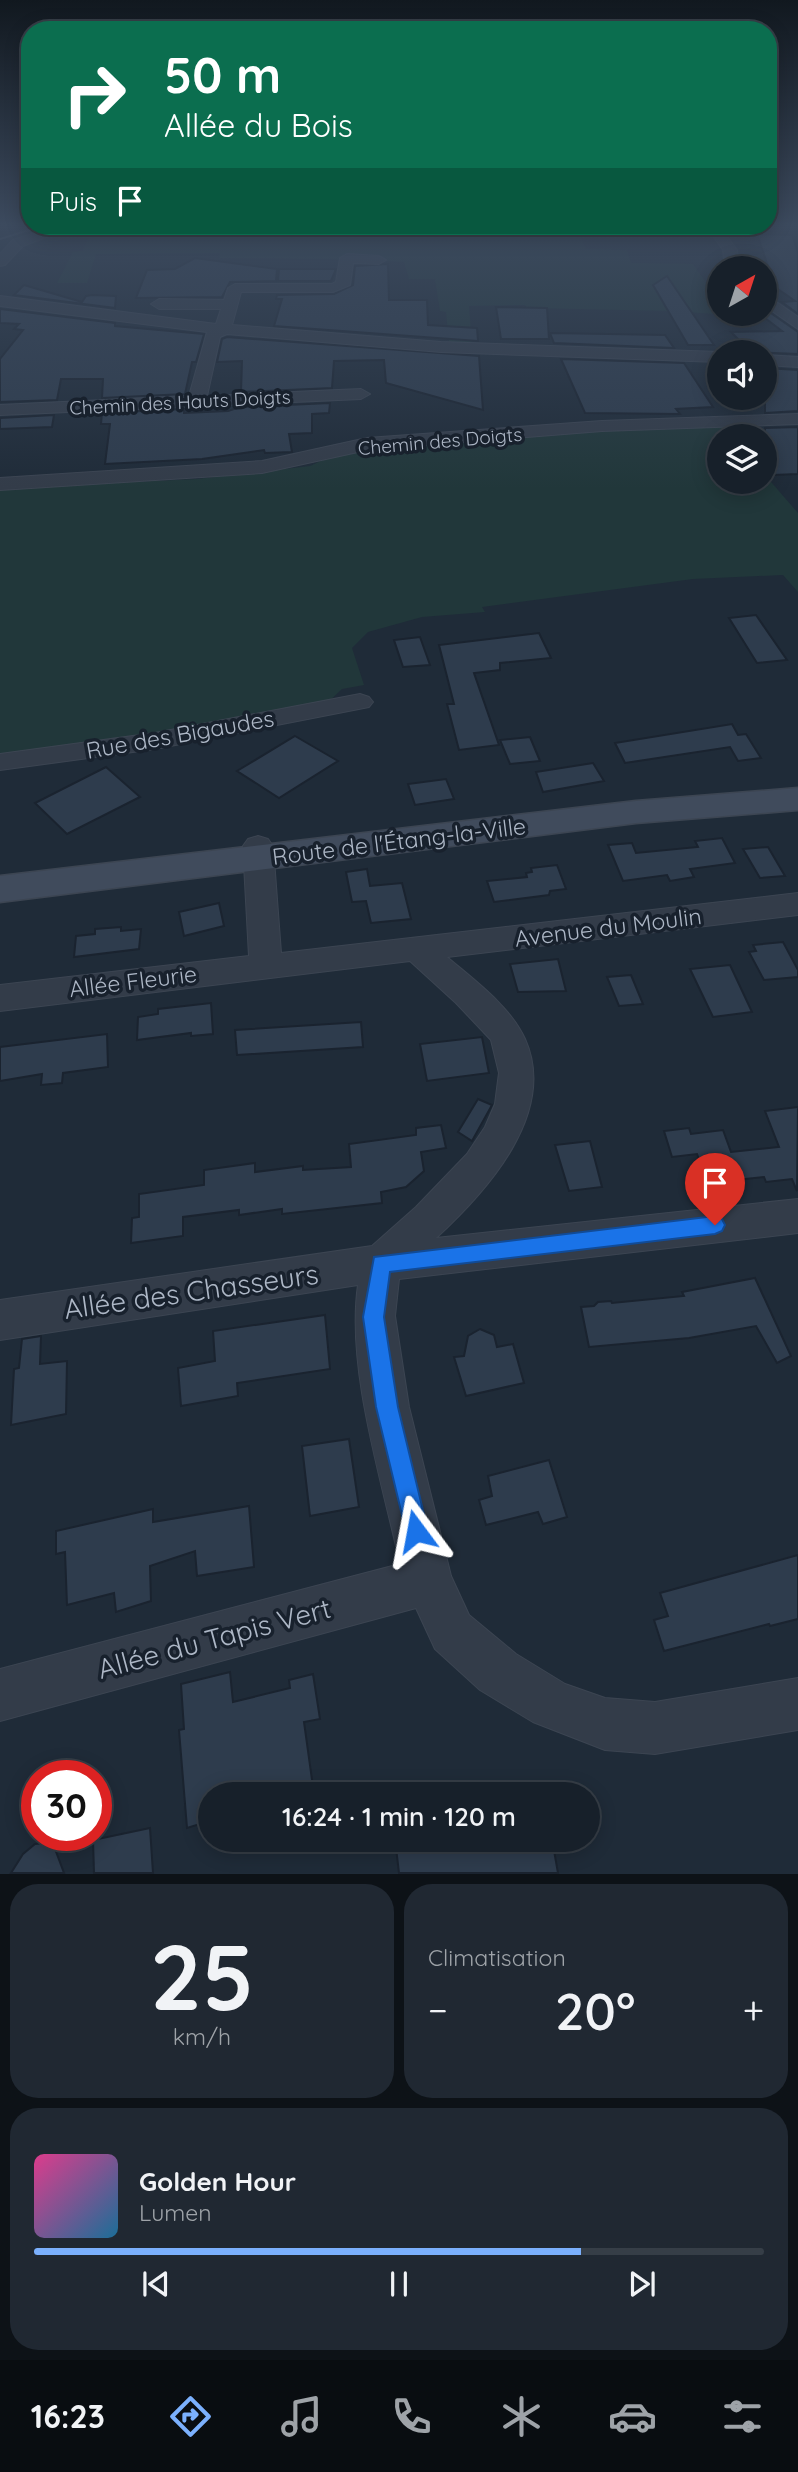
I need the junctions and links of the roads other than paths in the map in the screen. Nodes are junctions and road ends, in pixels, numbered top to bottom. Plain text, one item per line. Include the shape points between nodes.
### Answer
1 (99, 314) edge
2 (227, 314) edge
3 (260, 314) edge
4 (220, 331) junction
5 (257, 334) junction
6 (707, 356) edge
7 (777, 361) edge
8 (798, 362) edge
9 (360, 394) dead end
10 (197, 400) junction
11 (0, 410) edge
12 (798, 419) edge
13 (0, 484) edge
14 (360, 702) dead end
15 (0, 762) edge
16 (798, 788) edge
17 (798, 799) edge
18 (259, 852) junction
19 (0, 877) edge
20 (0, 889) edge
21 (798, 904) edge
22 (418, 950) junction
23 (266, 964) junction
24 (0, 998) edge
25 (798, 1216) edge
26 (381, 1263) junction
27 (0, 1320) edge
28 (428, 1581) junction
29 (0, 1695) edge
30 (798, 1704) edge

1 - 4 street
2 - 4 street
3 - 5 street
4 - 5 street
4 - 10 street via 212,336
5 - 6 street via 415,346
7 - 8 street
9 - 10 street, Chemin des Hauts Doigts
10 - 11 street, Chemin des Hauts Doigts
12 - 13 street, Chemin des Doigts via 602,426 367,444 262,467
14 - 15 street, Rue des Bigaudes via 155,741
16 - 18 street, Route de l'Étang-la-Ville
17 - 18 street, Route de l'Étang-la-Ville
18 - 19 street, Route de l'Étang-la-Ville
18 - 20 street, Route de l'Étang-la-Ville
18 - 23 street
21 - 22 street, Avenue du Moulin
22 - 23 street, Avenue du Moulin
22 - 26 street via 508,1039 518,1070 514,1103 499,1136 469,1178
23 - 24 street, Allée Fleurie
25 - 26 street, Allée des Chasseurs
26 - 27 street, Allée des Chasseurs
26 - 28 street via 374,1317 379,1355
28 - 29 street, Allée du Tapis Vert
28 - 30 street via 452,1632 498,1672 551,1704 604,1724 655,1728

